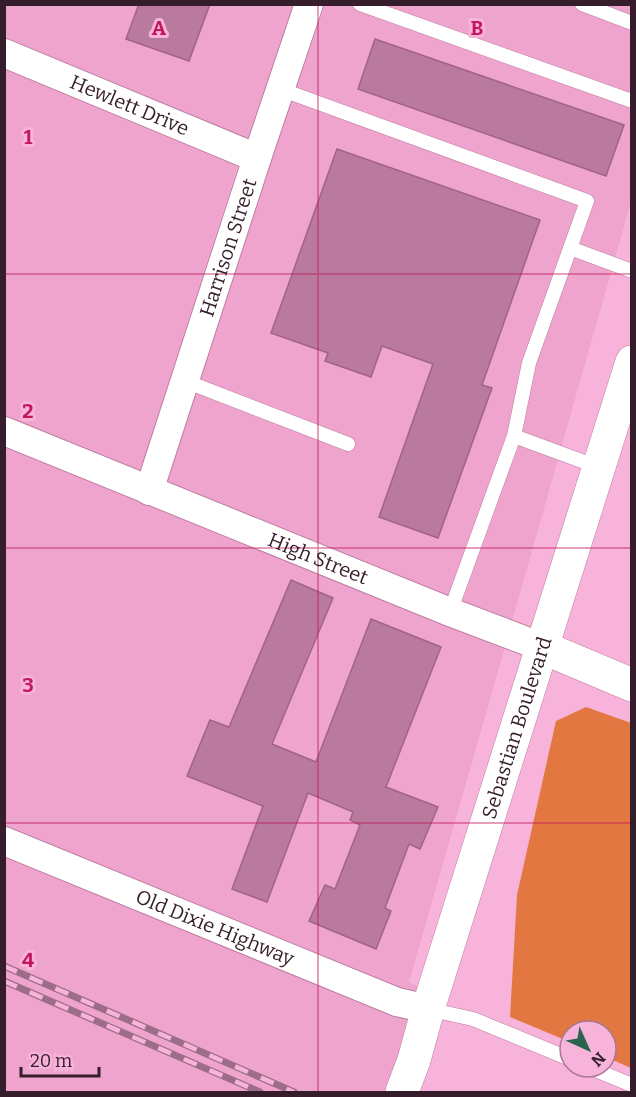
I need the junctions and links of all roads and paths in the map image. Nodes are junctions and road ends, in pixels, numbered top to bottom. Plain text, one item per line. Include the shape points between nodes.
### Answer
1 (309, 4) edge
2 (360, 4) edge
3 (582, 4) edge
4 (632, 23) edge
5 (4, 53) edge
6 (280, 89) junction
7 (632, 101) edge
8 (256, 158) junction
9 (570, 248) junction
10 (632, 271) edge
11 (632, 362) edge
12 (185, 381) junction
13 (4, 431) edge
14 (514, 436) junction
15 (348, 444) dead end
16 (598, 467) junction
17 (149, 491) junction
18 (450, 612) junction
19 (542, 647) junction
20 (632, 685) edge
21 (4, 841) edge
22 (428, 1009) junction
23 (558, 1054) edge
24 (617, 1079) edge
25 (632, 1085) edge
26 (402, 1092) edge

1 - 6 street, Harrison Street
2 - 7 lane
3 - 4 lane
5 - 8 street, Hewlett Drive
6 - 8 street, Harrison Street
6 - 9 lane via 587,201
8 - 12 street, Harrison Street
9 - 10 lane
9 - 14 lane via 529,363
11 - 16 main road, Sebastian Boulevard
12 - 15 lane
12 - 17 street, Harrison Street
13 - 17 street, High Street
14 - 16 lane
14 - 18 lane
16 - 19 main road, Sebastian Boulevard
17 - 18 street, High Street
18 - 19 street, High Street
19 - 20 main road, High Street
19 - 22 main road, Sebastian Boulevard
21 - 22 street, Old Dixie Highway via 398,1002
22 - 23 lane via 473,1018
22 - 26 main road, Sebastian Boulevard
24 - 25 lane

